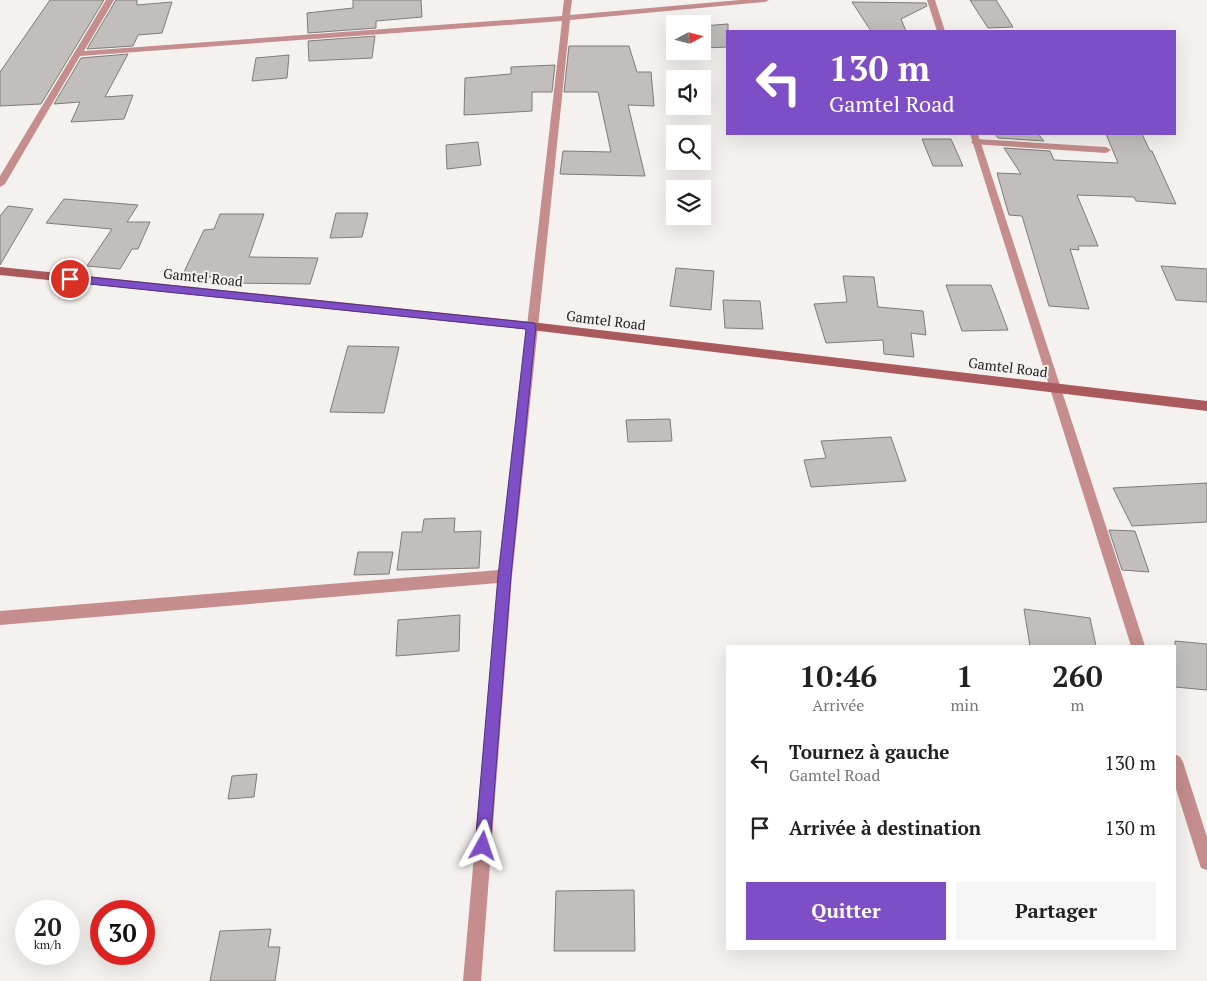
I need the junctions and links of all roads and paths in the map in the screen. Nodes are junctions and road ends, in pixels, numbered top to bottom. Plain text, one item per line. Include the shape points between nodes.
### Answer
1 (110, 0) edge
2 (568, 0) edge
3 (765, 0) edge
4 (931, 0) edge
5 (566, 18) junction
6 (941, 30) edge
7 (77, 54) junction
8 (975, 138) edge
9 (1106, 150) dead end
10 (0, 184) edge
11 (0, 271) edge
12 (531, 326) junction
13 (1055, 387) junction
14 (1207, 406) edge
15 (504, 576) junction
16 (0, 618) edge
17 (1138, 645) edge
18 (1176, 765) edge
19 (1207, 862) edge
20 (472, 981) edge

1 - 7 street
2 - 5 street
3 - 5 street
4 - 6 street
5 - 7 street
5 - 12 street
7 - 10 street
8 - 9 street
8 - 13 street
11 - 12 street, Gamtel Road
12 - 13 street, Gamtel Road
12 - 15 street
13 - 14 street, Gamtel Road
13 - 17 street
15 - 16 street
15 - 20 street
18 - 19 street

